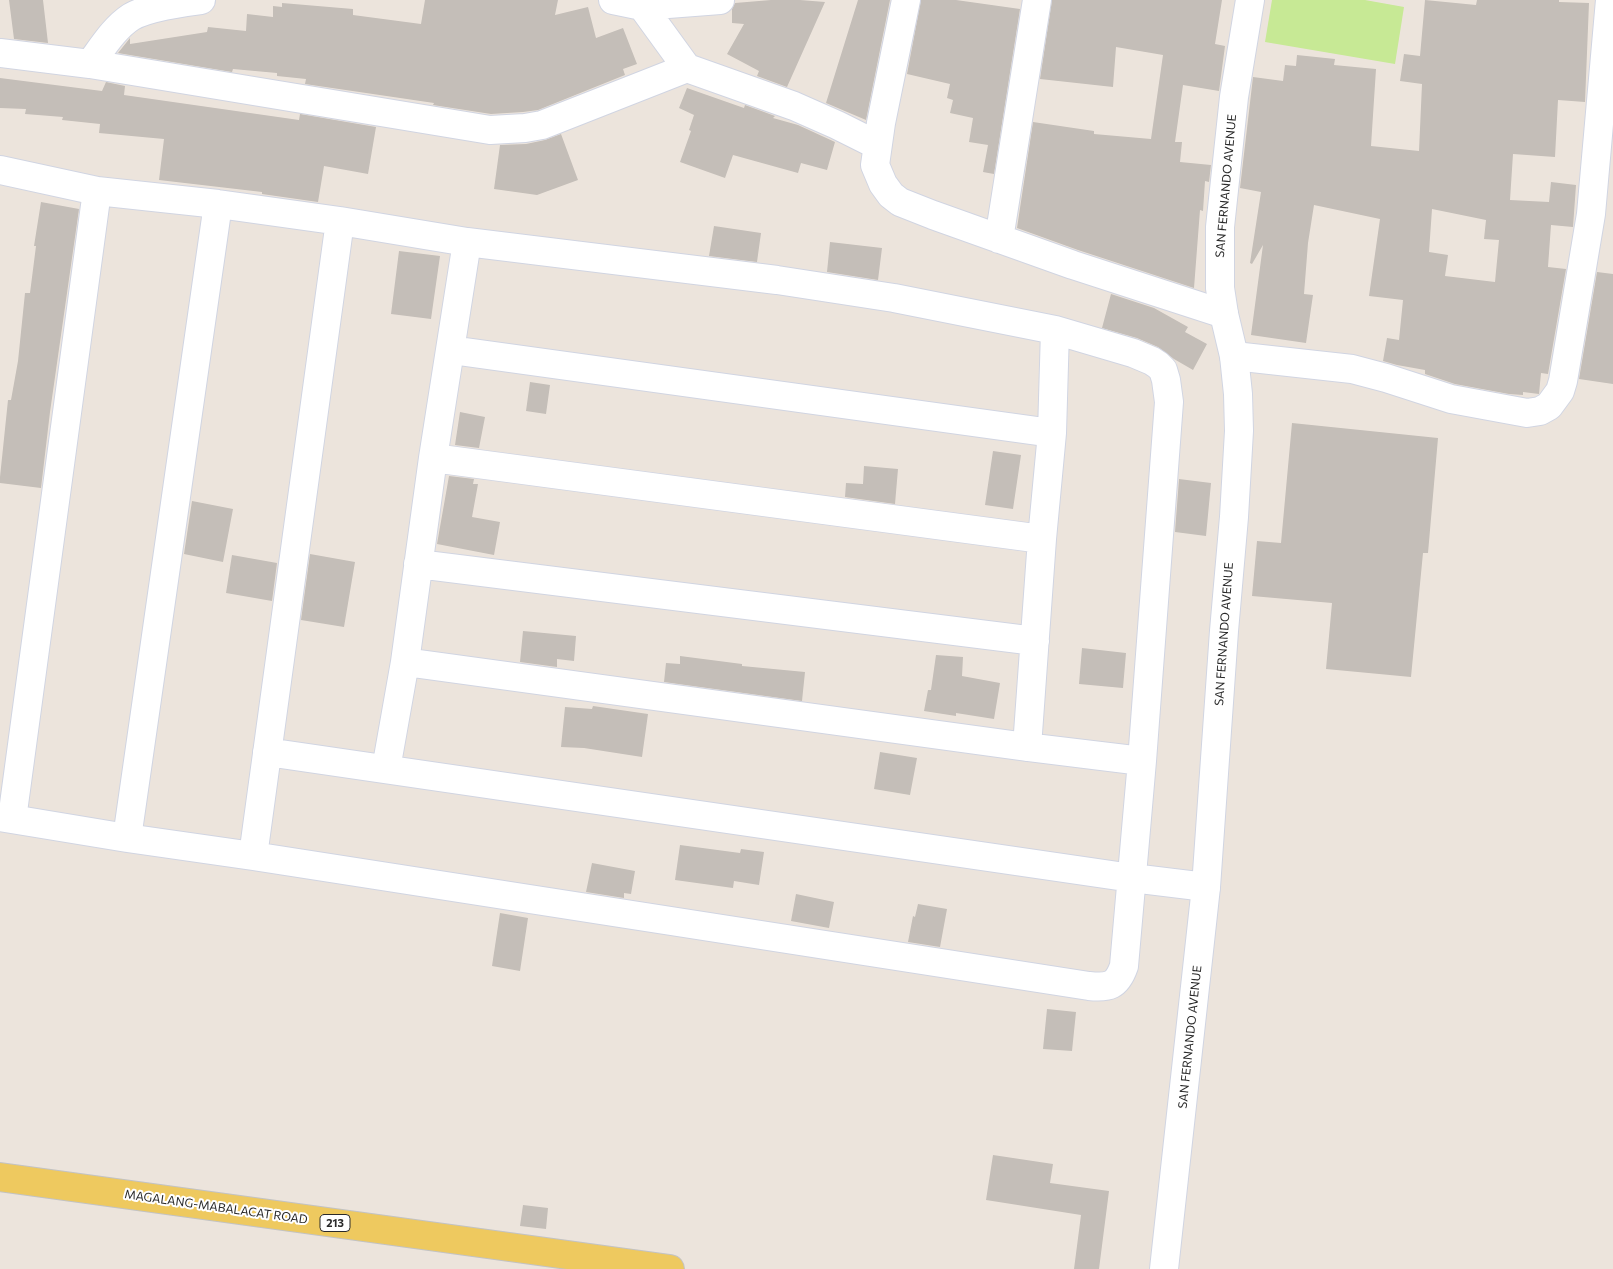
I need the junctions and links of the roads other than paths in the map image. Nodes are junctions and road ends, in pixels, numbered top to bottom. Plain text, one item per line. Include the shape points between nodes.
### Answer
1 (201, 0) edge
2 (612, 0) edge
3 (720, 0) edge
4 (906, 0) edge
5 (1037, 0) edge
6 (1250, 0) edge
7 (1610, 0) edge
8 (642, 6) junction
9 (0, 53) edge
10 (90, 64) junction
11 (687, 68) junction
12 (877, 145) junction
13 (0, 170) edge
14 (97, 191) junction
15 (218, 204) junction
16 (340, 221) junction
17 (999, 239) junction
18 (467, 242) junction
19 (1224, 314) junction
20 (1055, 330) junction
21 (450, 350) junction
22 (1234, 356) junction
23 (1052, 433) junction
24 (433, 458) junction
25 (1042, 539) junction
26 (418, 564) junction
27 (1035, 640) junction
28 (405, 662) junction
29 (1028, 747) junction
30 (267, 752) junction
31 (1142, 761) junction
32 (386, 770) junction
33 (6, 818) edge
34 (127, 838) junction
35 (253, 856) junction
36 (1132, 878) junction
37 (1206, 887) junction
38 (0, 1177) edge
39 (670, 1269) edge
40 (1164, 1269) edge

1 - 10 street via 131,17
2 - 8 street
3 - 8 street
4 - 12 street
5 - 17 street
6 - 19 street, SAN FERNANDO AVENUE via 1234,97 1220,227 1220,288
7 - 22 street via 1590,214 1563,381 1549,406 1527,413 1492,408 1352,369
8 - 11 street
9 - 10 street
10 - 11 street via 490,130 542,125
11 - 12 street via 794,106
12 - 17 street via 875,165 883,184 900,202
13 - 14 street
14 - 15 street
14 - 33 street
15 - 16 street
15 - 34 street
16 - 18 street
16 - 30 street
17 - 19 street
18 - 20 street via 777,280 894,298
18 - 21 street
19 - 22 street, SAN FERNANDO AVENUE
20 - 23 street
20 - 31 street via 1152,361 1162,370 1166,380 1169,402
21 - 23 street
21 - 24 street
22 - 37 street, SAN FERNANDO AVENUE via 1238,394 1236,469
23 - 25 street
24 - 25 street
24 - 26 street
25 - 27 street
26 - 27 street
26 - 28 street
27 - 29 street
28 - 29 street
28 - 32 street
29 - 31 street
30 - 32 street
30 - 35 street
31 - 36 street
32 - 36 street
33 - 34 street
34 - 35 street
35 - 36 street via 1099,987 1113,984 1124,966
36 - 37 street
37 - 40 street, SAN FERNANDO AVENUE
38 - 39 main road, MAGALANG-MABALACAT ROAD / 213

